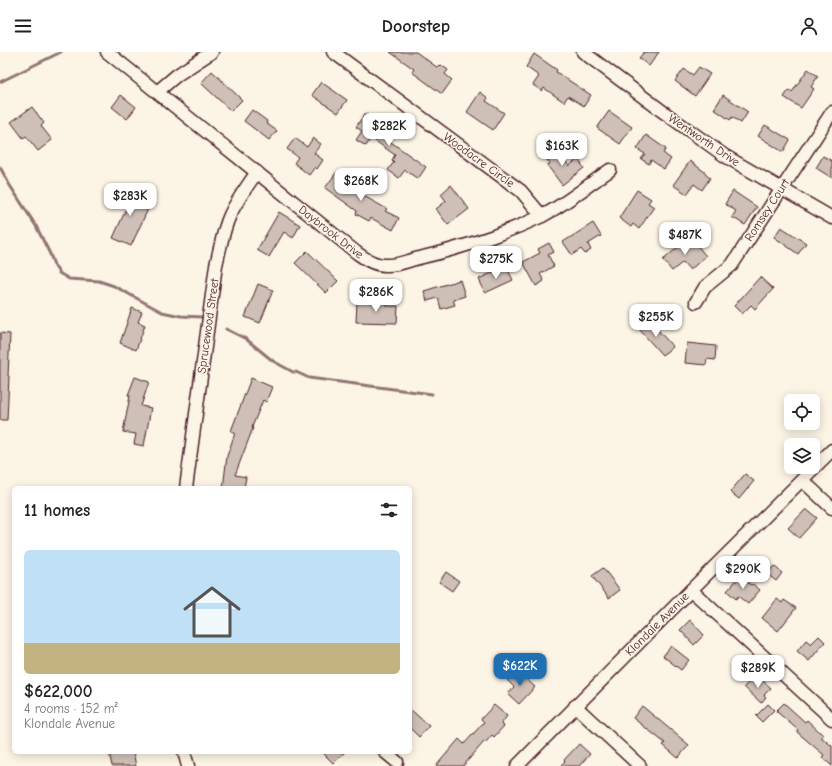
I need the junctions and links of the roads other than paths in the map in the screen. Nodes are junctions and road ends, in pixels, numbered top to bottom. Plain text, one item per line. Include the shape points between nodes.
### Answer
1 (107, 52) edge
2 (212, 52) edge
3 (333, 52) edge
4 (583, 52) edge
5 (157, 92) junction
6 (832, 112) edge
7 (610, 170) dead end
8 (257, 172) junction
9 (781, 189) junction
10 (542, 216) junction
11 (832, 218) edge
12 (696, 302) dead end
13 (832, 450) edge
14 (802, 480) junction
15 (186, 486) edge
16 (832, 508) edge
17 (690, 590) junction
18 (575, 706) junction
19 (832, 719) edge
20 (185, 754) edge
21 (388, 754) edge
22 (397, 762) dead end
23 (188, 766) edge
24 (517, 766) edge
25 (640, 766) edge

1 - 5 street, Daybrook Drive
2 - 5 street
3 - 10 street, Woodacre Circle via 520,191
4 - 9 street, Wentworth Drive via 725,156
5 - 8 street, Daybrook Drive
6 - 9 street, Romsey Court
7 - 10 street, Daybrook Drive
8 - 10 street, Daybrook Drive via 357,254 368,261 384,265 428,256 488,238
8 - 15 street, Sprucewood Street via 230,215 216,265
9 - 11 street, Wentworth Drive
9 - 12 street, Romsey Court via 732,264 705,287
13 - 14 street, Klondale Avenue
14 - 16 street
14 - 17 street, Klondale Avenue
17 - 18 street, Klondale Avenue
17 - 19 street
18 - 24 street, Klondale Avenue
18 - 25 street
20 - 23 street
21 - 22 street

